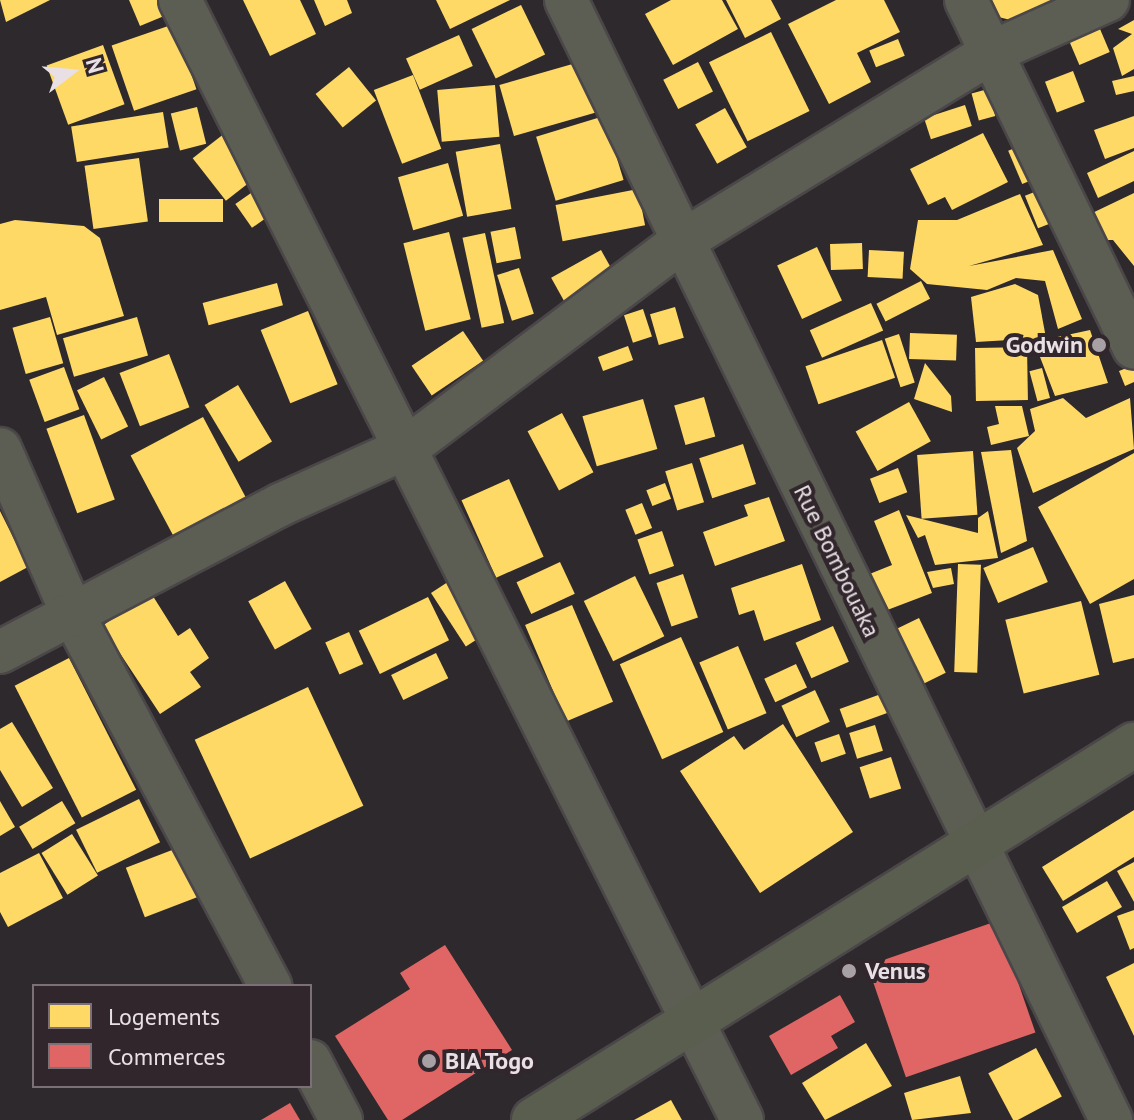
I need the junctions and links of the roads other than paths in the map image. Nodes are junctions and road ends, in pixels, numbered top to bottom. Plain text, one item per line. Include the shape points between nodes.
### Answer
1 (180, 0) edge
2 (566, 0) edge
3 (966, 0) edge
4 (1108, 0) edge
5 (992, 52) junction
6 (681, 242) junction
7 (1134, 347) edge
8 (408, 447) junction
9 (0, 449) edge
10 (71, 611) junction
11 (0, 652) edge
12 (1134, 745) edge
13 (974, 841) junction
14 (269, 984) edge
15 (697, 1021) junction
16 (312, 1065) edge
17 (341, 1120) edge
18 (534, 1120) edge
19 (742, 1120) edge
20 (1111, 1120) edge

1 - 8 street
2 - 6 street, Rue Bombouaka
3 - 5 street
4 - 5 street
5 - 6 street
5 - 7 street
6 - 8 street
6 - 13 street, Rue Bombouaka
8 - 10 street
8 - 15 street
9 - 10 street
10 - 11 street
10 - 14 street
12 - 13 main road
13 - 15 main road
13 - 20 street, Rue Bombouaka
15 - 18 main road
15 - 19 street
16 - 17 street

